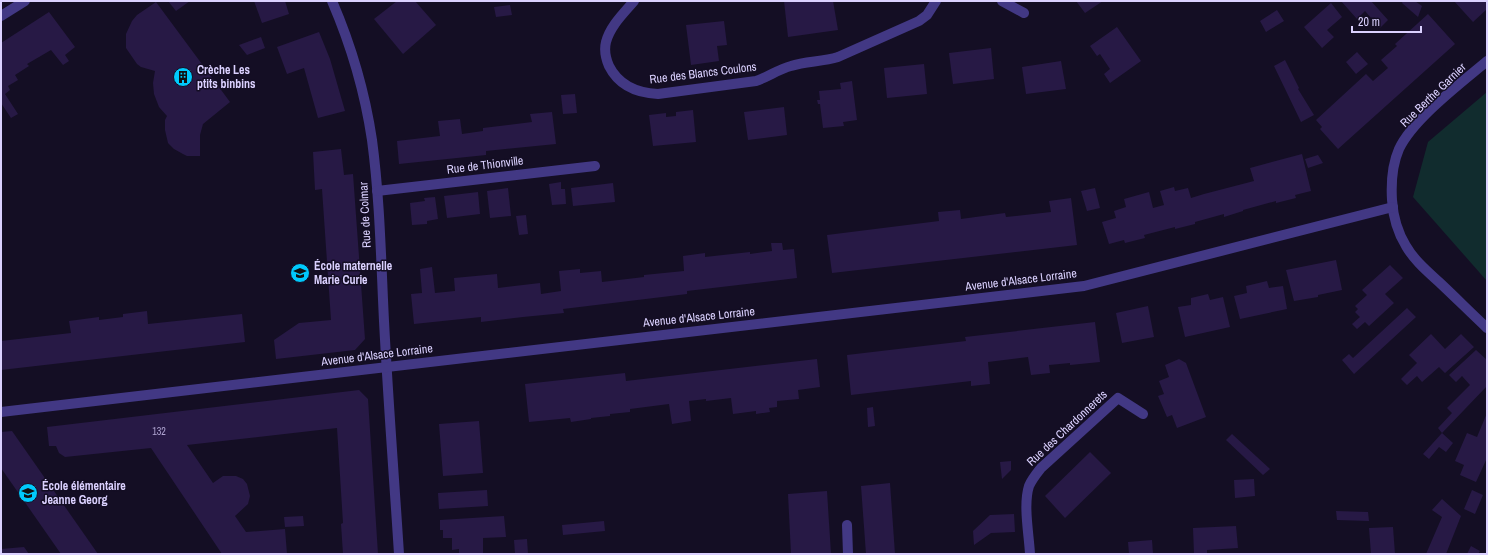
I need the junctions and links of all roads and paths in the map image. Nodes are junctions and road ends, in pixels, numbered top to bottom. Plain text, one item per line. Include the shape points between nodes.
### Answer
1 (24, 1) edge
2 (332, 1) edge
3 (634, 1) edge
4 (936, 1) edge
5 (1002, 1) edge
6 (1024, 13) dead end
7 (1, 16) edge
8 (1487, 61) edge
9 (595, 166) dead end
10 (377, 191) junction
11 (1393, 207) junction
12 (1487, 328) edge
13 (387, 366) junction
14 (1, 412) edge
15 (1143, 414) dead end
16 (847, 525) dead end
17 (399, 554) edge
18 (848, 554) edge
19 (1030, 554) edge

1 - 7 street
2 - 10 street, Rue de Colmar via 346,36 362,90 372,139
3 - 4 street, Rue des Blancs Coulons via 616,21 606,41 608,63 621,83 644,93 658,94 756,81 790,66 838,57 919,21 927,15
5 - 6 street
8 - 11 street, Rue Berthe Garnier via 1422,120 1404,140 1392,174
9 - 10 street, Rue de Thionville
10 - 13 street, Rue de Colmar
11 - 12 street, Rue Berthe Garnier via 1400,234 1414,258
11 - 13 street, Avenue d'Alsace Lorraine via 1084,286
13 - 14 street, Avenue d'Alsace Lorraine
13 - 17 street, Rue de Colmar
15 - 19 street, Rue des Chardonnerets via 1118,398 1034,477 1027,505
16 - 18 street

